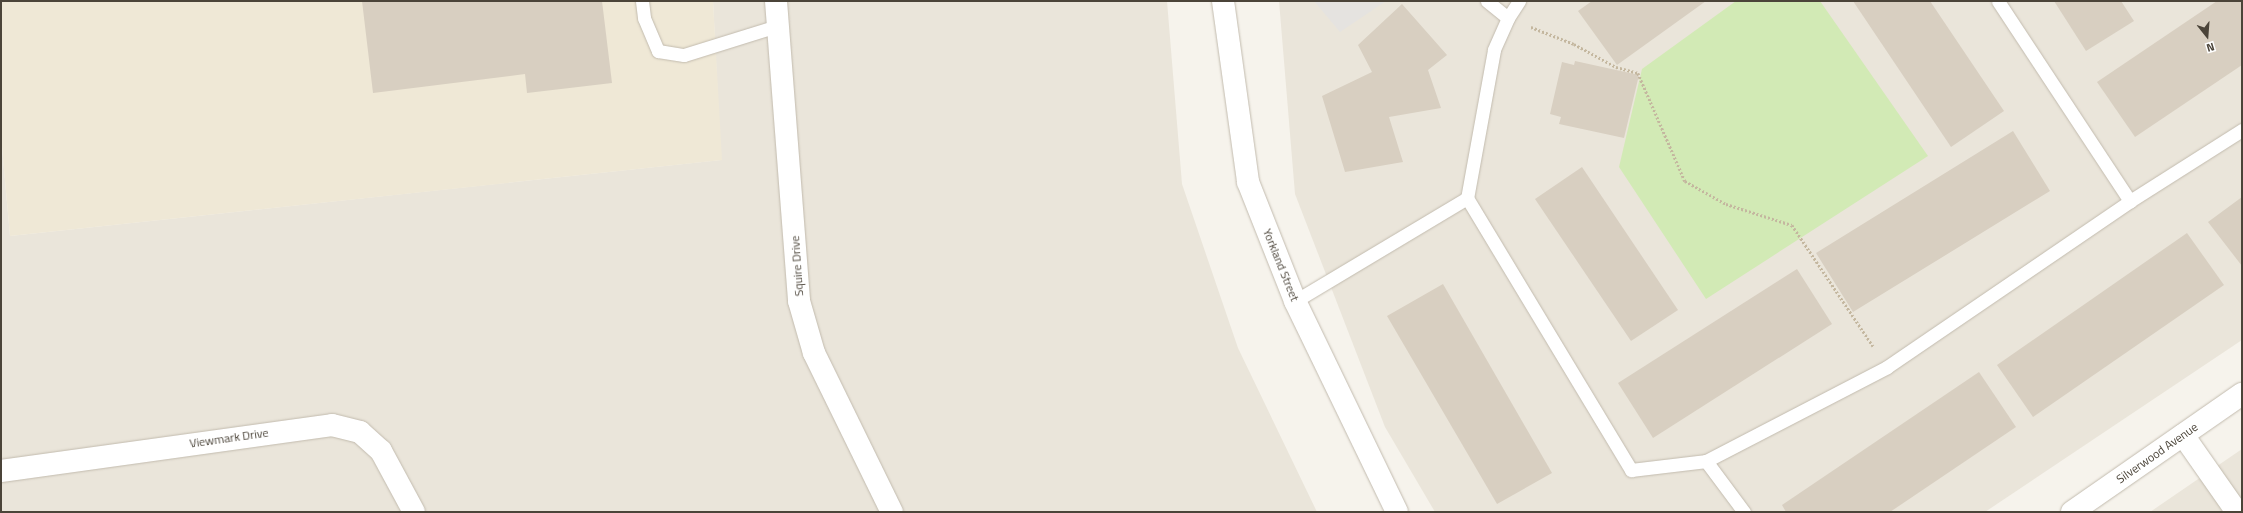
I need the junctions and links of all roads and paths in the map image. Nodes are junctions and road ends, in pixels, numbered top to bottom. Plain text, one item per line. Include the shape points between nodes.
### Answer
1 (642, 1) edge
2 (776, 1) edge
3 (1223, 1) edge
4 (1487, 1) edge
5 (1519, 1) edge
6 (1998, 1) edge
7 (1508, 18) junction
8 (777, 26) junction
9 (2242, 130) edge
10 (1467, 198) junction
11 (2130, 201) junction
12 (1295, 301) junction
13 (1887, 367) junction
14 (2242, 394) edge
15 (2183, 435) junction
16 (1706, 461) junction
17 (1, 471) edge
18 (414, 512) edge
19 (892, 512) edge
20 (1397, 512) edge
21 (1744, 512) edge
22 (2072, 512) edge
23 (2237, 512) edge

1 - 8 lane via 644,18 658,51 684,55
2 - 8 street, Squire Drive
3 - 12 street, Yorkland Street via 1248,182
4 - 7 lane
5 - 7 lane
6 - 11 lane
7 - 10 lane via 1494,50
7 - 13 path via 1574,44 1616,67 1638,73 1685,181 1726,204 1792,226
8 - 19 street, Squire Drive via 799,301 814,353
9 - 11 lane
10 - 12 lane
10 - 16 lane via 1631,470
11 - 13 lane
12 - 20 street, Yorkland Street
13 - 16 lane
14 - 15 street, Silverwood Avenue
15 - 22 street, Silverwood Avenue
15 - 23 street
16 - 21 lane
17 - 18 street, Viewmark Drive via 332,424 360,432 381,451

